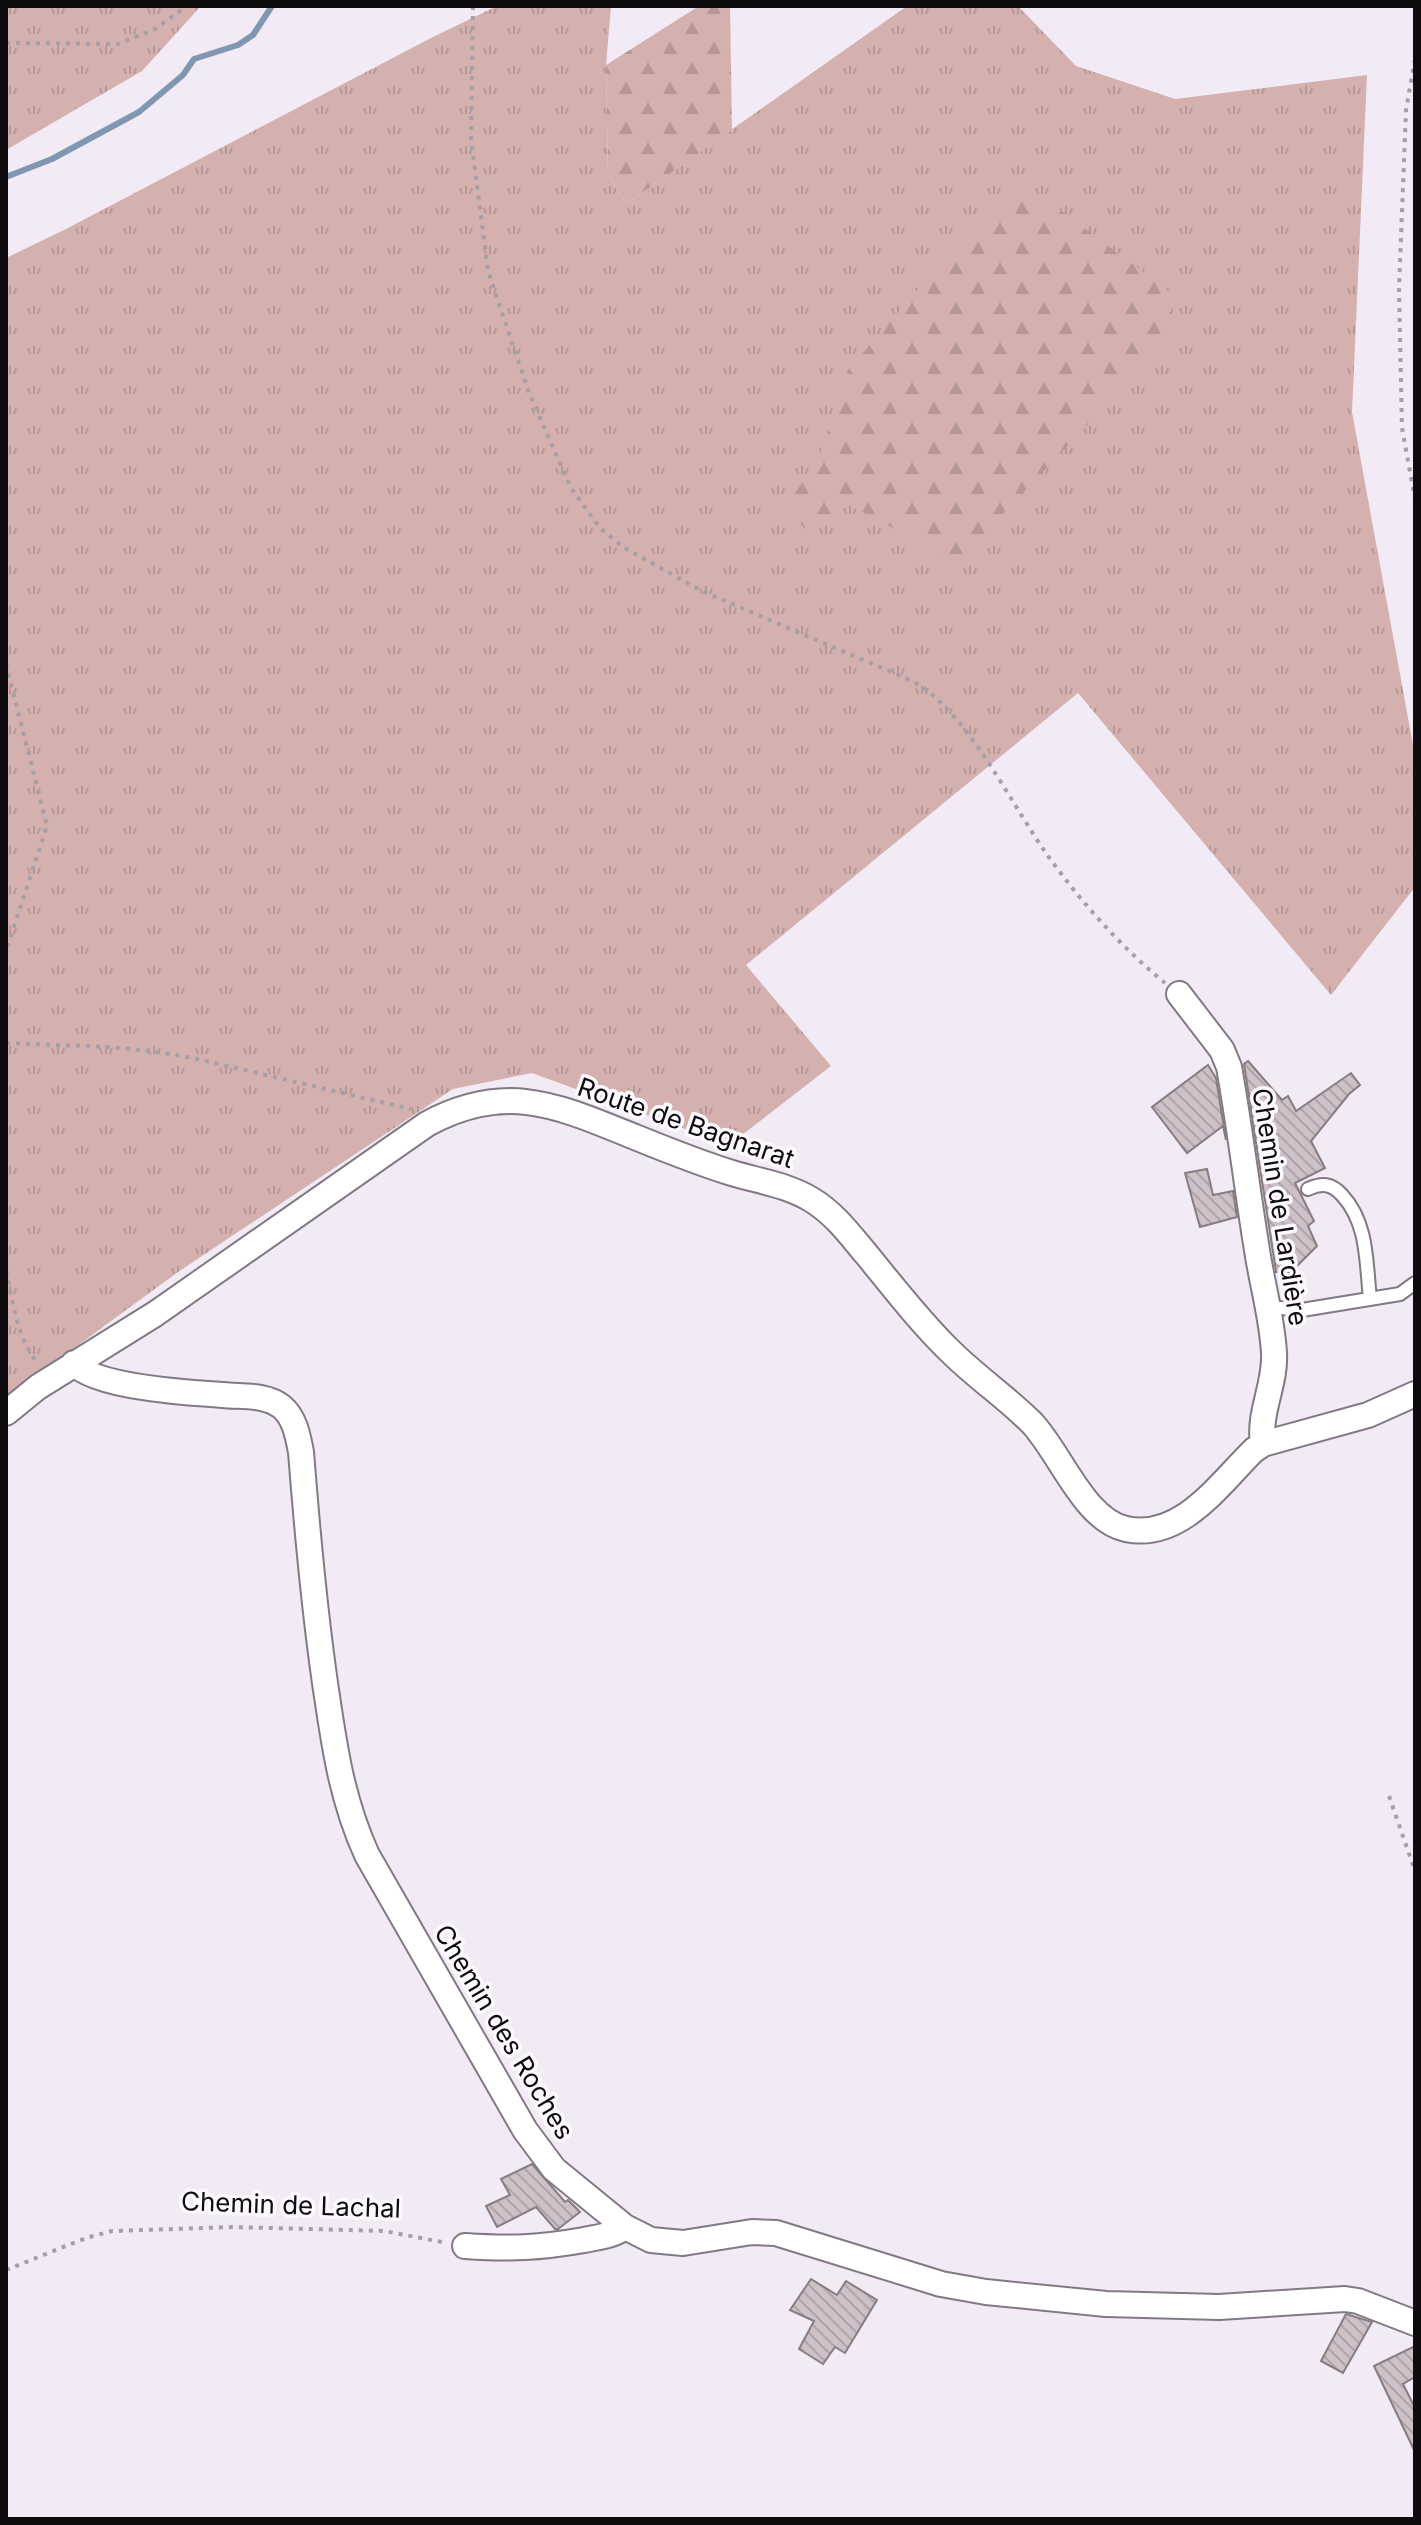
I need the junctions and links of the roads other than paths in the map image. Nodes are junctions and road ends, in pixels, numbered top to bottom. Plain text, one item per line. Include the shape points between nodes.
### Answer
1 (1179, 994) road end
2 (1308, 1189) dead end
3 (1415, 1283) edge
4 (1370, 1299) junction
5 (1269, 1307) junction
6 (74, 1363) junction
7 (1415, 1394) edge
8 (6, 1413) edge
9 (1368, 1415) junction
10 (1415, 1415) edge
11 (1263, 1444) junction
12 (625, 2227) junction
13 (465, 2246) road end
14 (1415, 2323) edge

1 - 5 street, Chemin de Lardière via 1229,1067
2 - 4 lane via 1329,1185 1355,1210
3 - 4 lane via 1400,1294
4 - 5 lane via 1302,1310
5 - 11 street, Chemin de Lardière via 1274,1356
6 - 8 street, Route de Bagnarat
6 - 11 street, Route de Bagnarat via 155,1314 427,1124 448,1113 510,1100 579,1115 705,1165 810,1198 833,1215 951,1352 1034,1425 1106,1522 1128,1530 1172,1524
6 - 12 street, Chemin des Roches via 107,1380 185,1393 265,1398 288,1413 301,1452 319,1642 336,1760 352,1821 525,2130 554,2169
7 - 9 street
9 - 10 street
9 - 11 street
12 - 13 street via 542,2247
12 - 14 street, Chemin des Roches via 651,2240 683,2243 776,2233 941,2284 986,2292 1106,2304 1219,2307 1345,2299

